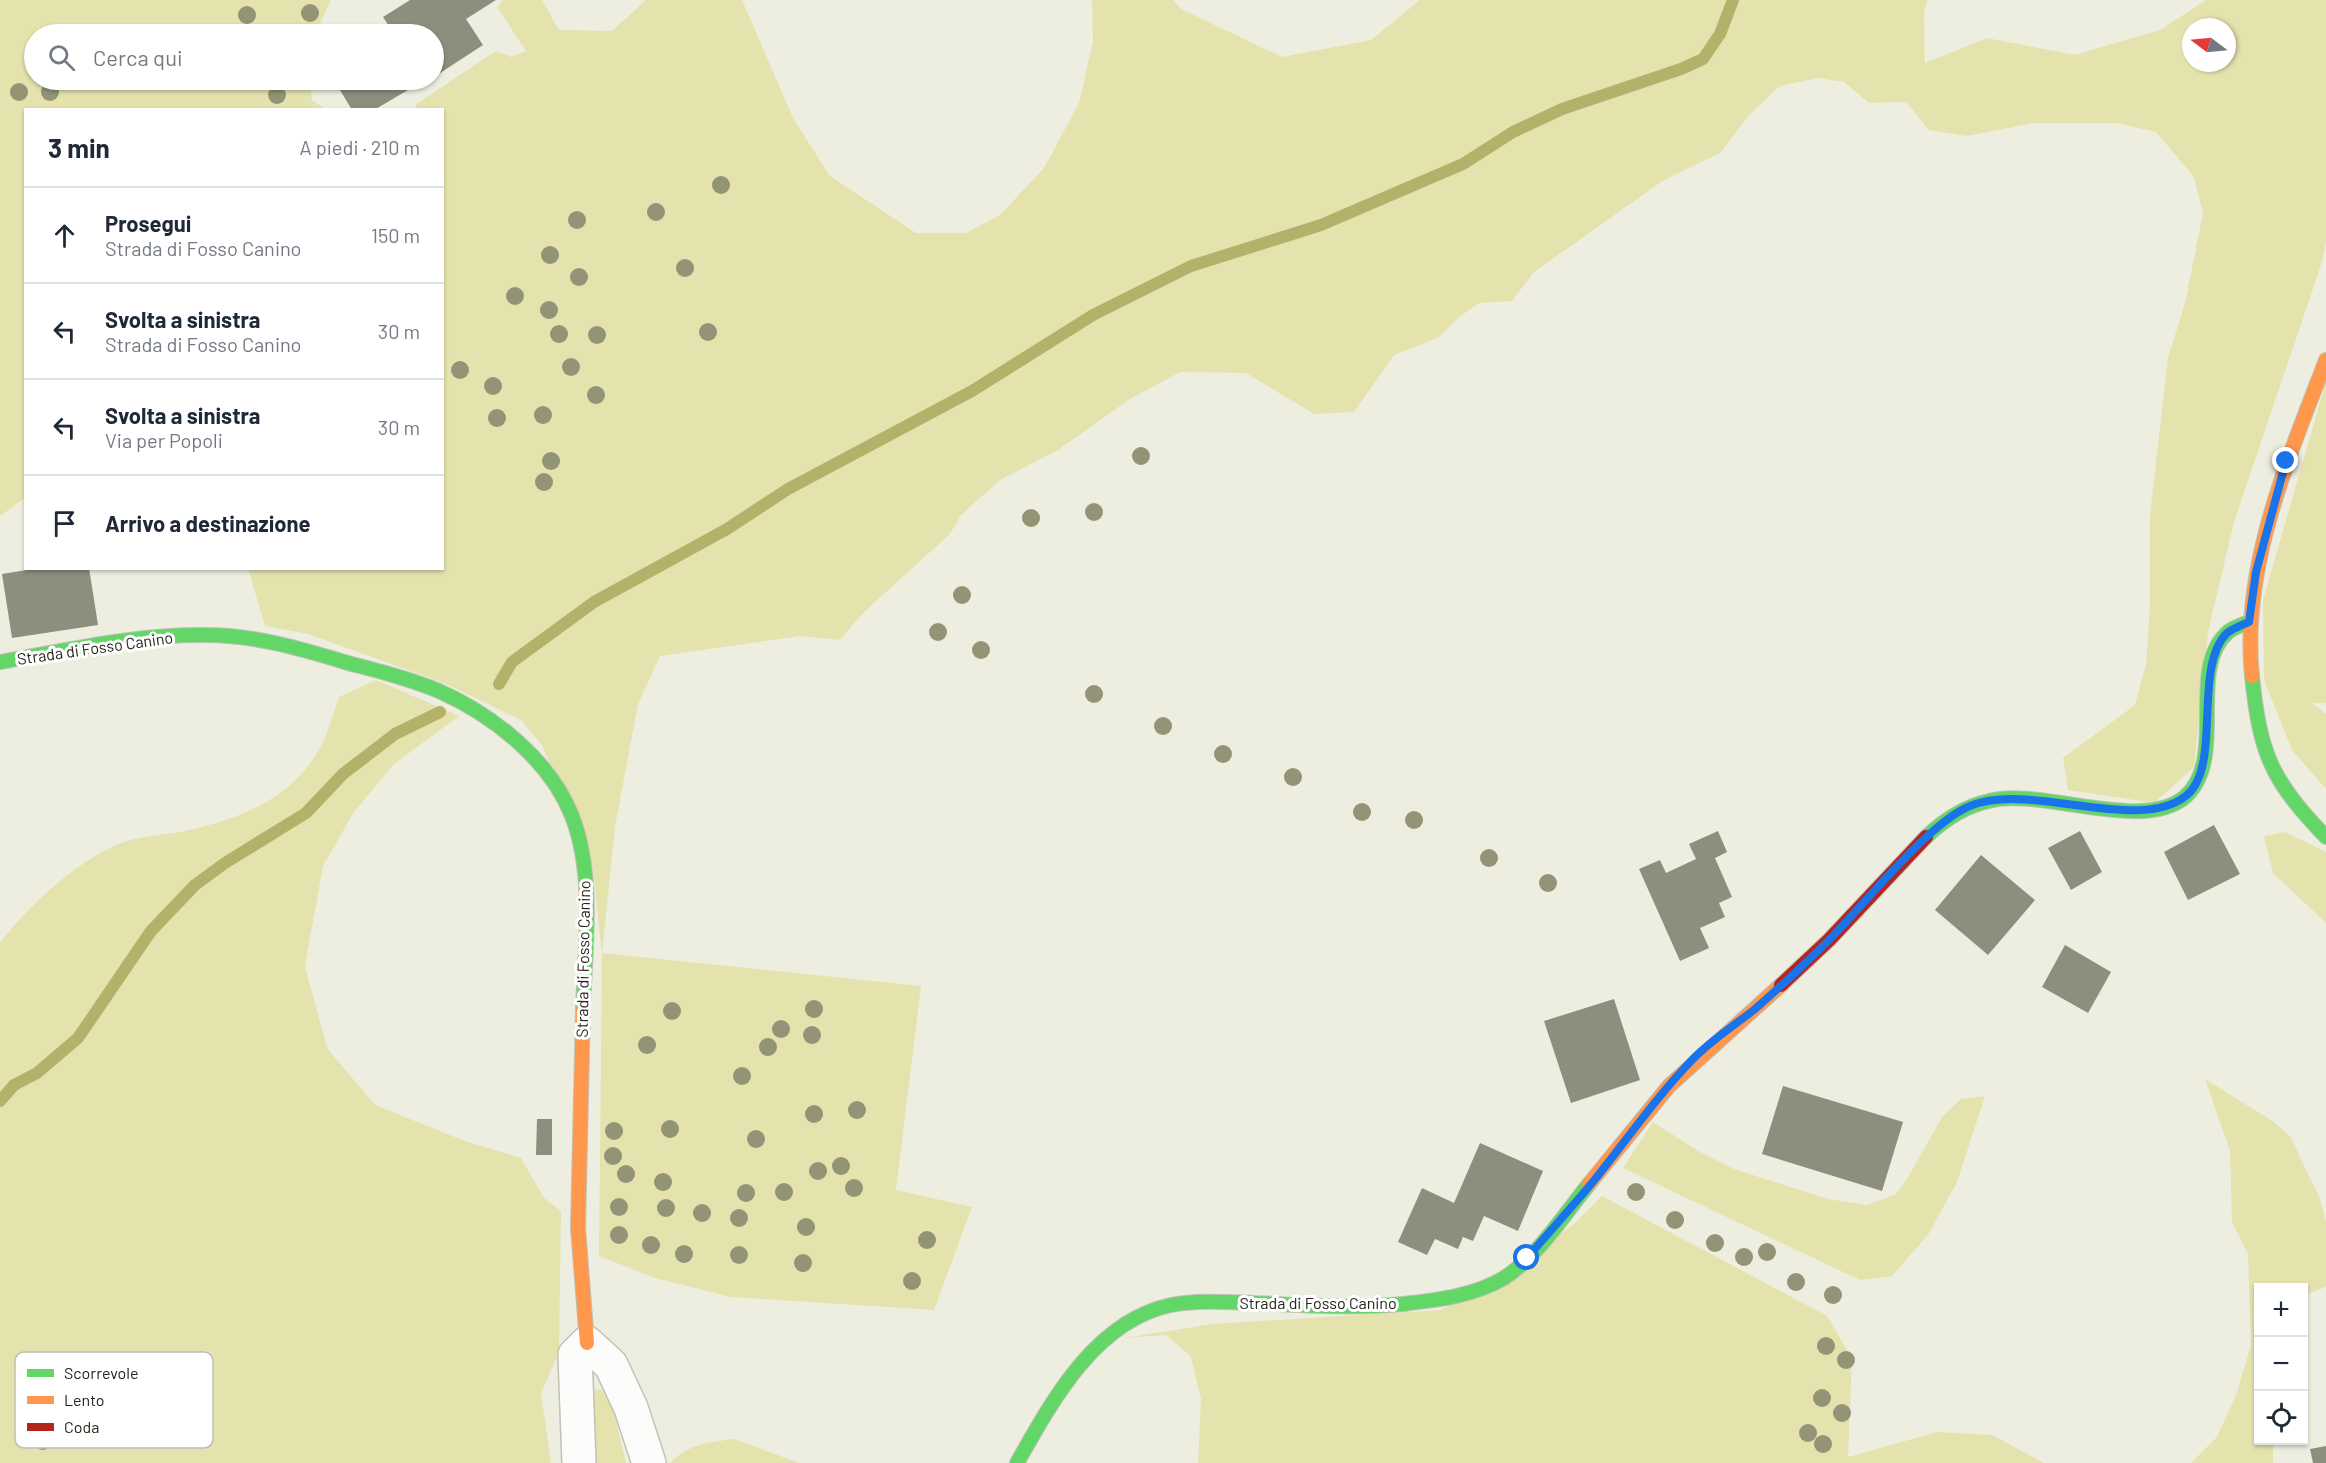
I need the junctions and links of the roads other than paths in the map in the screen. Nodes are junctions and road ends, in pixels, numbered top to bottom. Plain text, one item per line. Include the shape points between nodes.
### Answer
1 (2326, 360) edge
2 (2249, 622) junction
3 (0, 662) edge
4 (2326, 837) edge
5 (587, 1343) junction
6 (579, 1463) edge
7 (649, 1463) edge
8 (1017, 1463) edge

1 - 2 street via 2275,498 2256,572
2 - 4 street via 2252,688 2262,747 2286,791
2 - 8 street, Strada di Fosso Canino via 2226,633 2215,655 2199,781 2188,795 2170,806 2140,809 2011,798 1967,807 1914,850 1827,942 1766,998 1695,1056 1632,1129 1597,1178 1527,1258 1505,1276 1451,1298 1398,1304 1201,1303 1168,1306 1144,1315 1096,1349 1066,1382
3 - 5 street, Strada di Fosso Canino via 160,636 223,635 262,640 401,678 454,698 535,760 571,812 581,845 585,880 579,1283
5 - 6 street via 575,1355
5 - 7 street via 611,1365 631,1408

